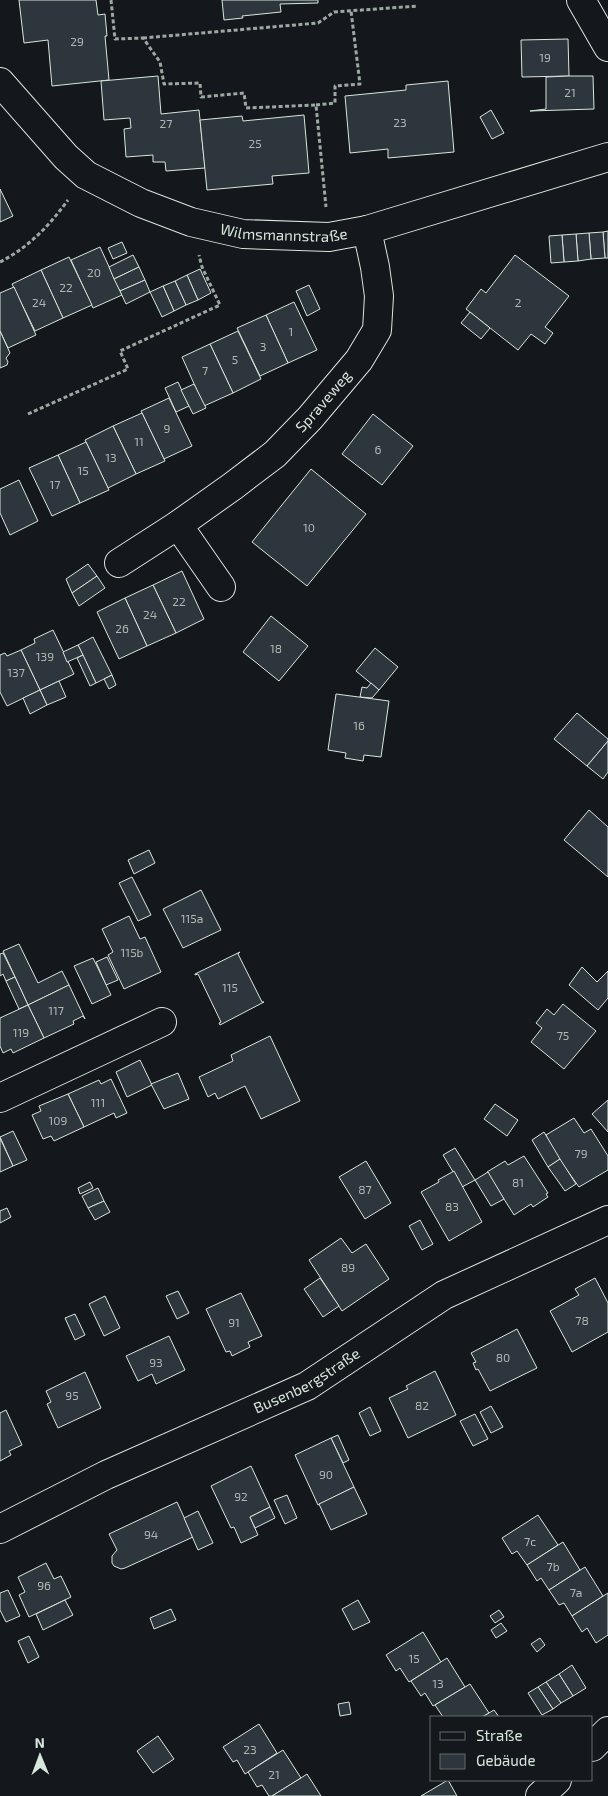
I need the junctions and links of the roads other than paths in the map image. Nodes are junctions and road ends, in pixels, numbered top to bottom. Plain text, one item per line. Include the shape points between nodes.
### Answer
1 (581, 0) edge
2 (608, 47) edge
3 (0, 82) edge
4 (608, 157) edge
5 (367, 230) junction
6 (178, 525) junction
7 (119, 563) dead end
8 (221, 587) dead end
9 (162, 1022) dead end
10 (0, 1098) edge
11 (608, 1220) edge
12 (0, 1529) edge
13 (608, 1731) edge
14 (593, 1746) edge
15 (556, 1781) edge
16 (540, 1796) edge

1 - 2 street
3 - 5 street, Wilmsmannstraße via 86,175 141,203 190,222 243,234 329,237
4 - 5 street, Wilmsmannstraße
5 - 6 street, Spraveweg via 379,296 377,330 359,360 275,454
6 - 7 street, Spraveweg
6 - 8 street
9 - 10 street
11 - 12 street, Busenbergstraße via 444,1295 307,1386 106,1475
13 - 14 street
15 - 16 street

